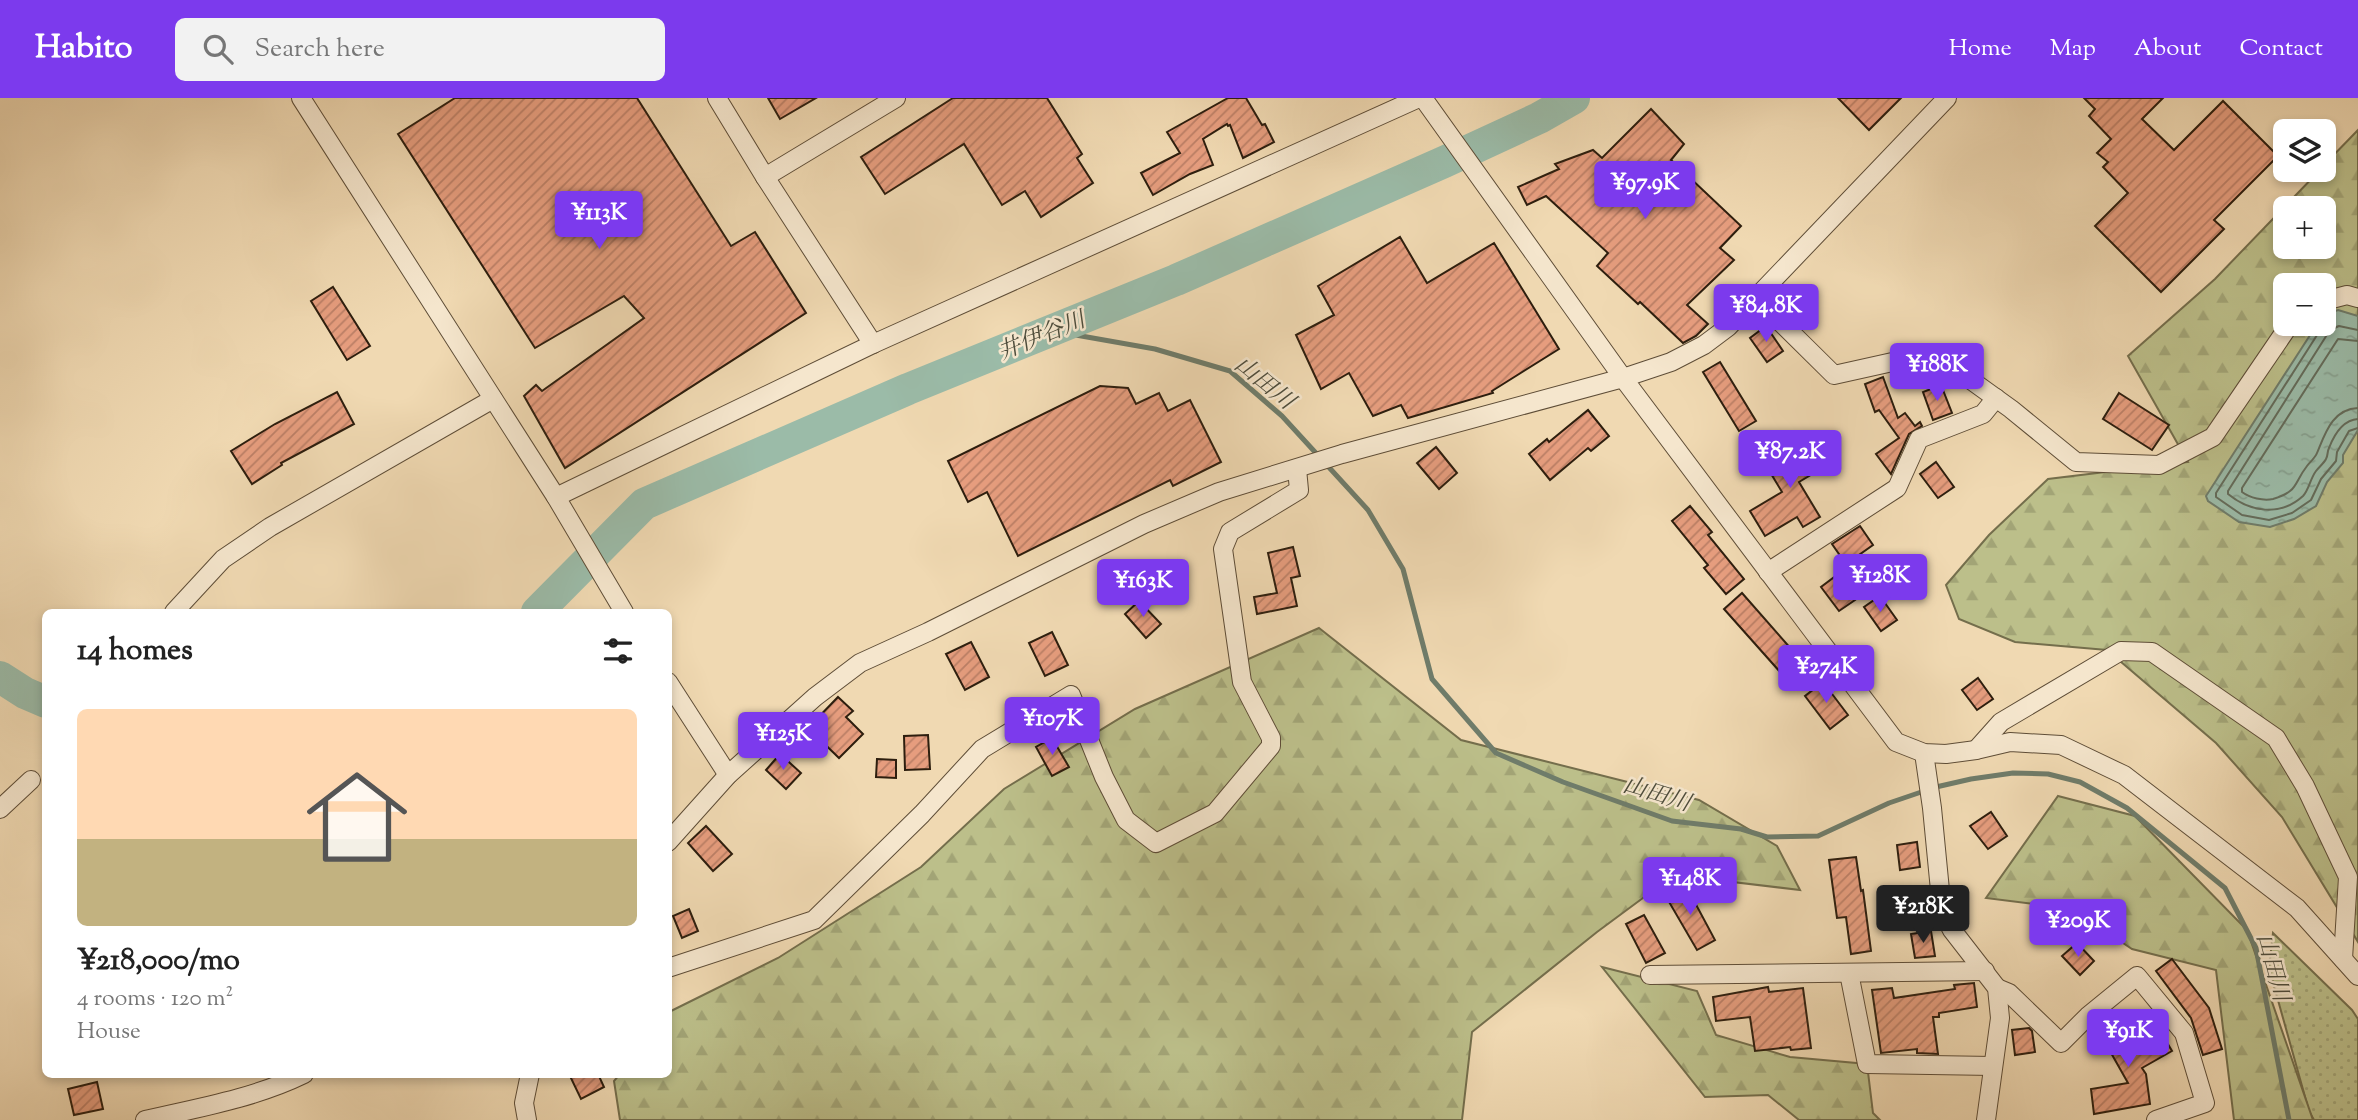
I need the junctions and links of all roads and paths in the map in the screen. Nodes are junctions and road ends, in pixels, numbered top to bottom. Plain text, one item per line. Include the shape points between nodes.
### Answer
1 (717, 98) edge
2 (896, 98) edge
3 (1421, 98) edge
4 (1947, 98) edge
5 (307, 100) edge
6 (765, 177) junction
7 (1756, 298) junction
8 (2336, 298) edge
9 (2358, 298) edge
10 (2282, 336) edge
11 (873, 344) junction
12 (1623, 378) junction
13 (1996, 398) junction
14 (493, 399) junction
15 (1303, 467) junction
16 (560, 505) junction
17 (1768, 572) junction
18 (177, 609) edge
19 (622, 609) edge
20 (672, 688) edge
21 (1976, 750) junction
22 (1925, 760) junction
23 (728, 775) junction
24 (31, 780) dead end
25 (0, 809) edge
26 (672, 838) edge
27 (2343, 959) junction
28 (672, 967) edge
29 (1985, 971) junction
30 (1849, 973) junction
31 (1650, 975) dead end
32 (2358, 976) edge
33 (1997, 988) junction
34 (1993, 1066) junction
35 (295, 1078) edge
36 (529, 1078) edge
37 (145, 1120) edge
38 (527, 1120) edge
39 (1986, 1120) edge
40 (2156, 1120) edge

1 - 6 street
2 - 6 street
3 - 11 street
3 - 12 street
4 - 7 street
5 - 14 street
6 - 11 street
7 - 12 street via 1704,345
7 - 13 street via 1834,375 1914,357 1943,360
8 - 9 street
10 - 13 street via 2213,437 2159,465 2076,462
11 - 16 street
12 - 15 street
12 - 17 street
13 - 17 street via 1983,414 1919,439 1896,488
14 - 16 street
14 - 18 street via 251,540 223,559
15 - 23 street via 1219,492 1144,524 860,663
15 - 28 street via 1299,490 1230,533 1223,549 1242,682 1272,746 1215,813 1156,843 1126,820 1071,695 982,749 814,920
16 - 19 street
17 - 22 street via 1896,742
20 - 23 street
21 - 22 street
21 - 27 street via 2010,742 2061,746 2124,775 2297,908
21 - 27 street via 2001,723 2121,651 2152,652 2276,738 2305,786 2348,877
22 - 29 street via 1942,911
23 - 26 street
24 - 25 street
27 - 32 street
29 - 30 street
29 - 33 street
30 - 31 street
30 - 34 street via 1867,1064
33 - 34 street via 2000,1018
33 - 40 street via 2009,993 2061,1043 2137,976 2184,1033 2205,1103
34 - 39 street
35 - 37 street
36 - 38 street via 524,1102

